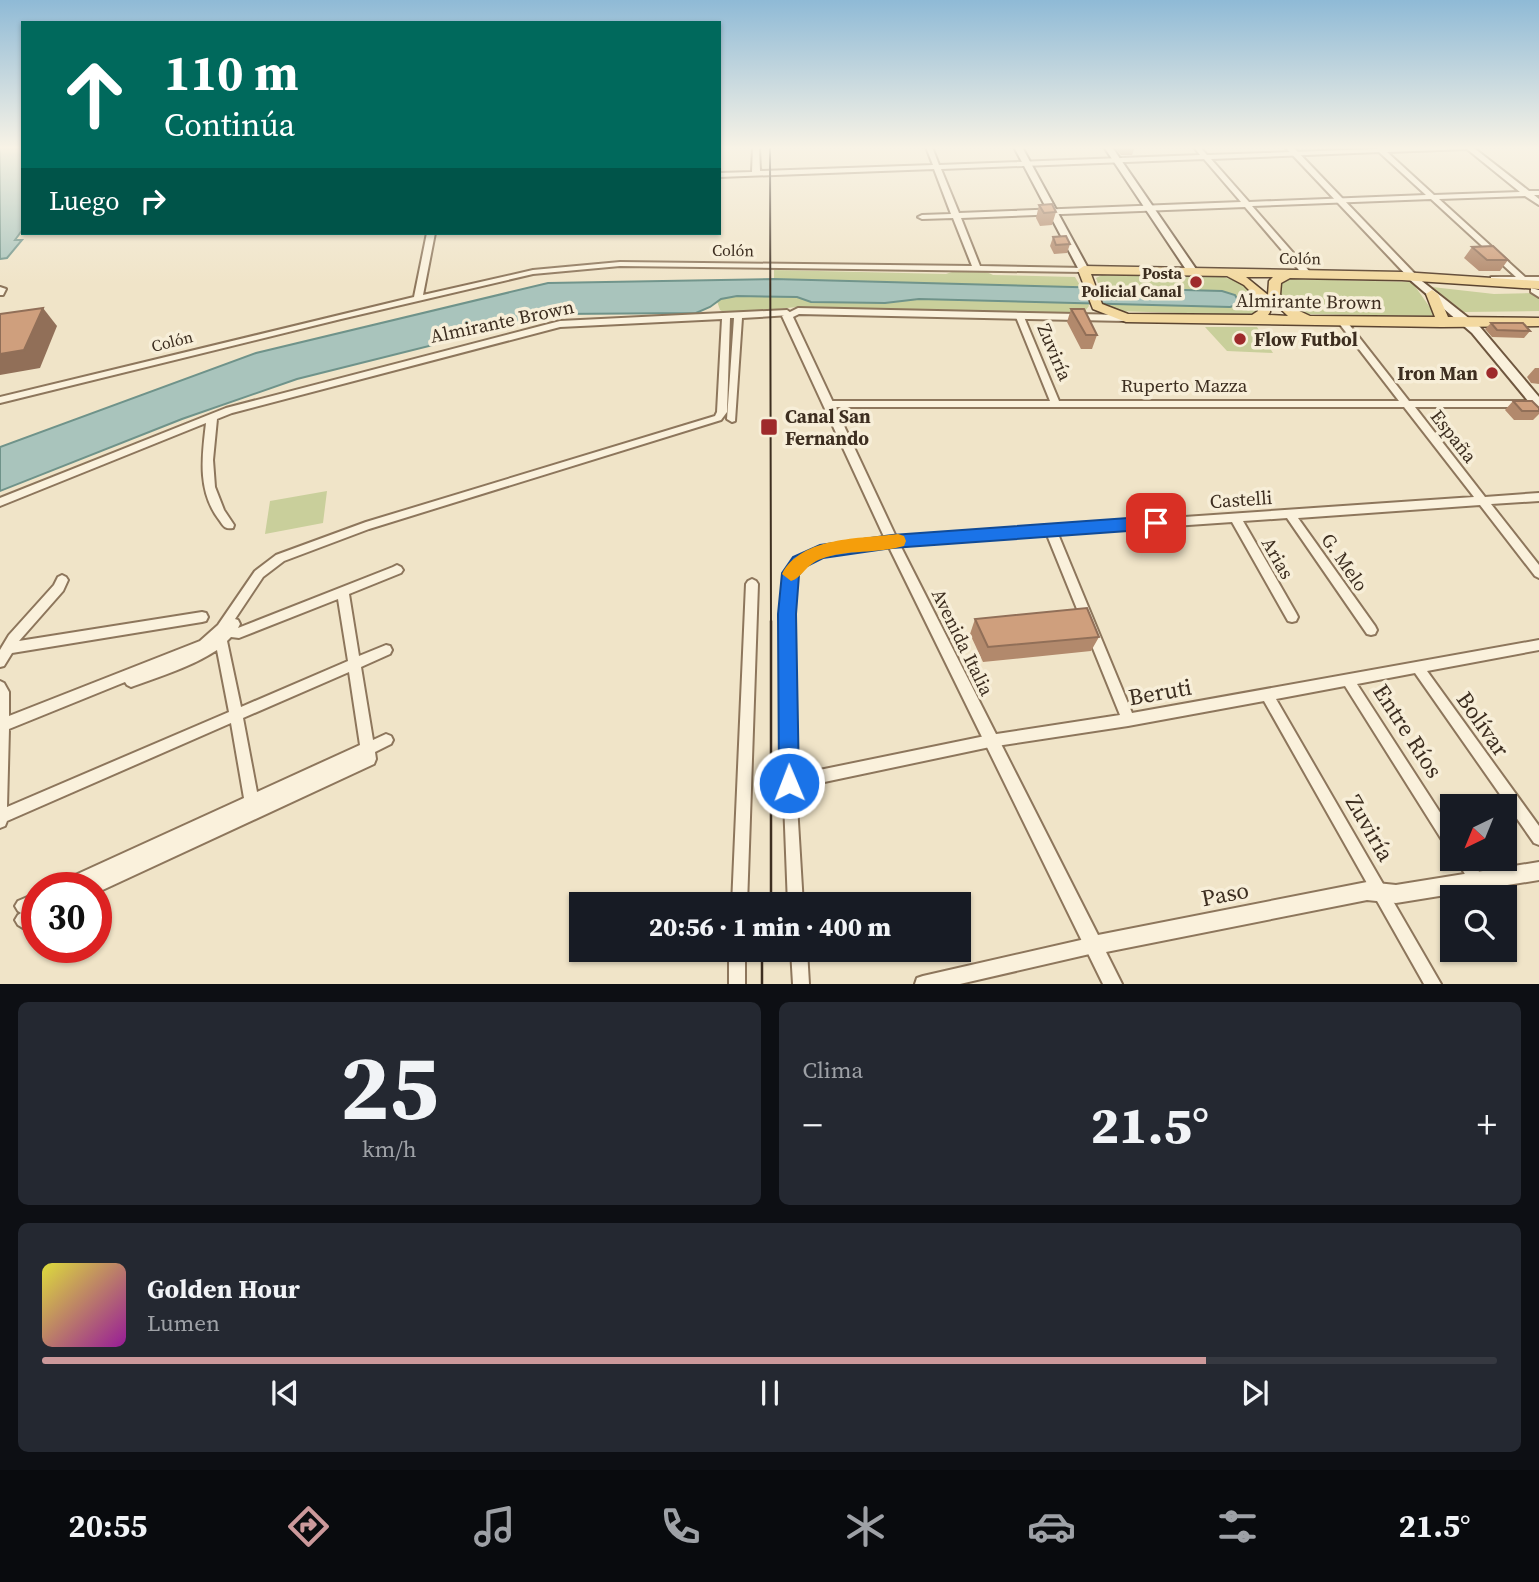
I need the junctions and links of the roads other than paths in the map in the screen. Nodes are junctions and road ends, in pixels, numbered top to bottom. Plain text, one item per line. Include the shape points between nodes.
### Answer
1 (948, 193) edge
2 (1042, 193) edge
3 (1140, 193) edge
4 (1236, 193) edge
5 (1333, 193) edge
6 (1428, 193) edge
7 (1539, 193) edge
8 (1528, 194) junction
9 (1432, 197) junction
10 (1340, 200) junction
11 (1539, 203) edge
12 (1247, 205) junction
13 (1151, 208) junction
14 (1053, 212) junction
15 (957, 215) junction
16 (922, 217) dead end
17 (431, 235) edge
18 (977, 270) junction
19 (1084, 270) junction
20 (1193, 272) junction
21 (1223, 273) junction
22 (1287, 274) junction
23 (1307, 274) junction
24 (1413, 277) junction
25 (1522, 278) junction
26 (1480, 280) junction
27 (1537, 284) edge
28 (1432, 294) junction
29 (418, 299) junction
30 (1097, 306) junction
31 (788, 313) junction
32 (738, 317) junction
33 (1020, 317) junction
34 (1078, 317) junction
35 (726, 318) junction
36 (1126, 318) junction
37 (1254, 320) junction
38 (1315, 320) junction
39 (1341, 320) junction
40 (1539, 322) edge
41 (1441, 323) junction
42 (1465, 323) junction
43 (0, 400) edge
44 (1055, 402) junction
45 (1406, 403) junction
46 (829, 404) junction
47 (1536, 405) edge
48 (212, 416) junction
49 (1539, 417) edge
50 (732, 419) dead end
51 (1539, 497) edge
52 (1482, 499) junction
53 (0, 502) edge
54 (1289, 513) junction
55 (1235, 517) junction
56 (229, 525) dead end
57 (1051, 530) junction
58 (892, 541) junction
59 (397, 570) dead end
60 (1539, 573) edge
61 (62, 580) dead end
62 (752, 584) dead end
63 (343, 592) junction
64 (202, 617) dead end
65 (1292, 617) dead end
66 (1371, 630) dead end
67 (222, 635) junction
68 (1539, 645) edge
69 (8, 648) junction
70 (386, 650) dead end
71 (0, 662) edge
72 (352, 665) junction
73 (1418, 668) junction
74 (1348, 680) junction
75 (0, 688) edge
76 (1267, 695) junction
77 (236, 714) junction
78 (1128, 720) junction
79 (1, 729) edge
80 (386, 740) dead end
81 (990, 741) junction
82 (367, 748) junction
83 (789, 783) junction
84 (253, 806) junction
85 (0, 817) edge
86 (0, 823) edge
87 (1440, 824) edge
88 (1539, 838) edge
89 (1539, 871) edge
90 (100, 872) edge
91 (1471, 872) edge
92 (112, 877) edge
93 (1477, 881) junction
94 (740, 892) edge
95 (795, 892) edge
96 (1381, 893) junction
97 (1094, 945) junction
98 (737, 962) edge
99 (800, 962) edge
100 (737, 984) edge
101 (801, 984) edge
102 (923, 984) edge
103 (1113, 984) edge
104 (1433, 984) edge

1 - 15 street
2 - 14 main road
3 - 13 main road
4 - 12 street
5 - 10 street
6 - 9 street
7 - 8 street
8 - 9 street
8 - 11 street
9 - 10 street
9 - 25 street
10 - 12 street
10 - 24 street
12 - 13 street
12 - 23 street
13 - 14 street
13 - 20 main road
14 - 15 street
14 - 19 main road
15 - 16 street
15 - 18 street
17 - 29 street
18 - 19 street, Colón
18 - 29 street, Colón via 584,265
19 - 20 main road, Colón
19 - 30 main road
20 - 21 main road, Colón
21 - 22 main road, Colón
21 - 37 main road via 1248,282 1261,294 1266,307
22 - 23 main road, Colón
22 - 38 main road via 1273,285 1275,298 1288,310
23 - 24 main road, Colón
24 - 26 main road, Colón
24 - 28 main road
25 - 26 street, Colón
25 - 27 street, Colón
26 - 27 main road, Colón
28 - 41 main road via 1442,314
28 - 42 main road
29 - 43 street, Colón
30 - 34 street
30 - 36 main road
31 - 32 street, Almirante Brown
31 - 33 street, Almirante Brown
31 - 46 street, Avenida Italia
32 - 35 street, Almirante Brown
32 - 50 street
33 - 34 street, Almirante Brown
33 - 44 street, Zuviría
34 - 36 street, Almirante Brown
35 - 48 street, Almirante Brown via 560,324
35 - 67 street via 722,412 718,418 305,548 274,563
36 - 37 main road, Almirante Brown
37 - 38 main road, Almirante Brown
38 - 39 main road, Almirante Brown
39 - 41 main road, Almirante Brown
39 - 45 street, España
40 - 42 main road, Almirante Brown
41 - 42 main road, Almirante Brown
42 - 47 main road
44 - 45 street, Ruperto Mazza
44 - 46 street, Ruperto Mazza
45 - 47 street, Ruperto Mazza
45 - 52 street, España
46 - 58 street, Avenida Italia
47 - 49 main road
48 - 53 street, Almirante Brown
48 - 56 street via 206,481 218,514
51 - 52 street, Castelli
52 - 54 street, Castelli
52 - 60 street, España
54 - 55 street, Castelli
54 - 66 street, G. Melo
55 - 57 street, Castelli
55 - 65 street, Arias
57 - 58 street, Castelli
57 - 78 street
58 - 81 street, Avenida Italia
58 - 83 street, Castelli via 820,552 799,562 791,573 787,614
59 - 63 street
61 - 69 street
62 - 94 street
63 - 67 street via 239,633
63 - 72 street
64 - 69 street
67 - 77 street
67 - 79 street via 206,652
68 - 73 street, Beruti
69 - 71 street
70 - 72 street
72 - 77 street
72 - 82 street
73 - 74 street, Beruti
73 - 88 street, Bolívar
74 - 76 street, Beruti
74 - 87 street, Entre Ríos
75 - 79 street
76 - 78 street, Beruti
76 - 96 street, Zuviría
77 - 84 street
77 - 85 street
78 - 81 street, Beruti
79 - 85 street
80 - 82 street
81 - 83 street, Beruti
81 - 97 street, Avenida Italia
82 - 84 street via 369,759
83 - 95 street
84 - 90 street
84 - 92 street
85 - 86 street
89 - 93 street, Paso
91 - 93 street
93 - 96 street, Paso
96 - 97 street, Paso via 1367,891
96 - 104 street, Zuviría
97 - 102 street, Paso
97 - 103 street, Avenida Italia
98 - 100 street
99 - 101 street

